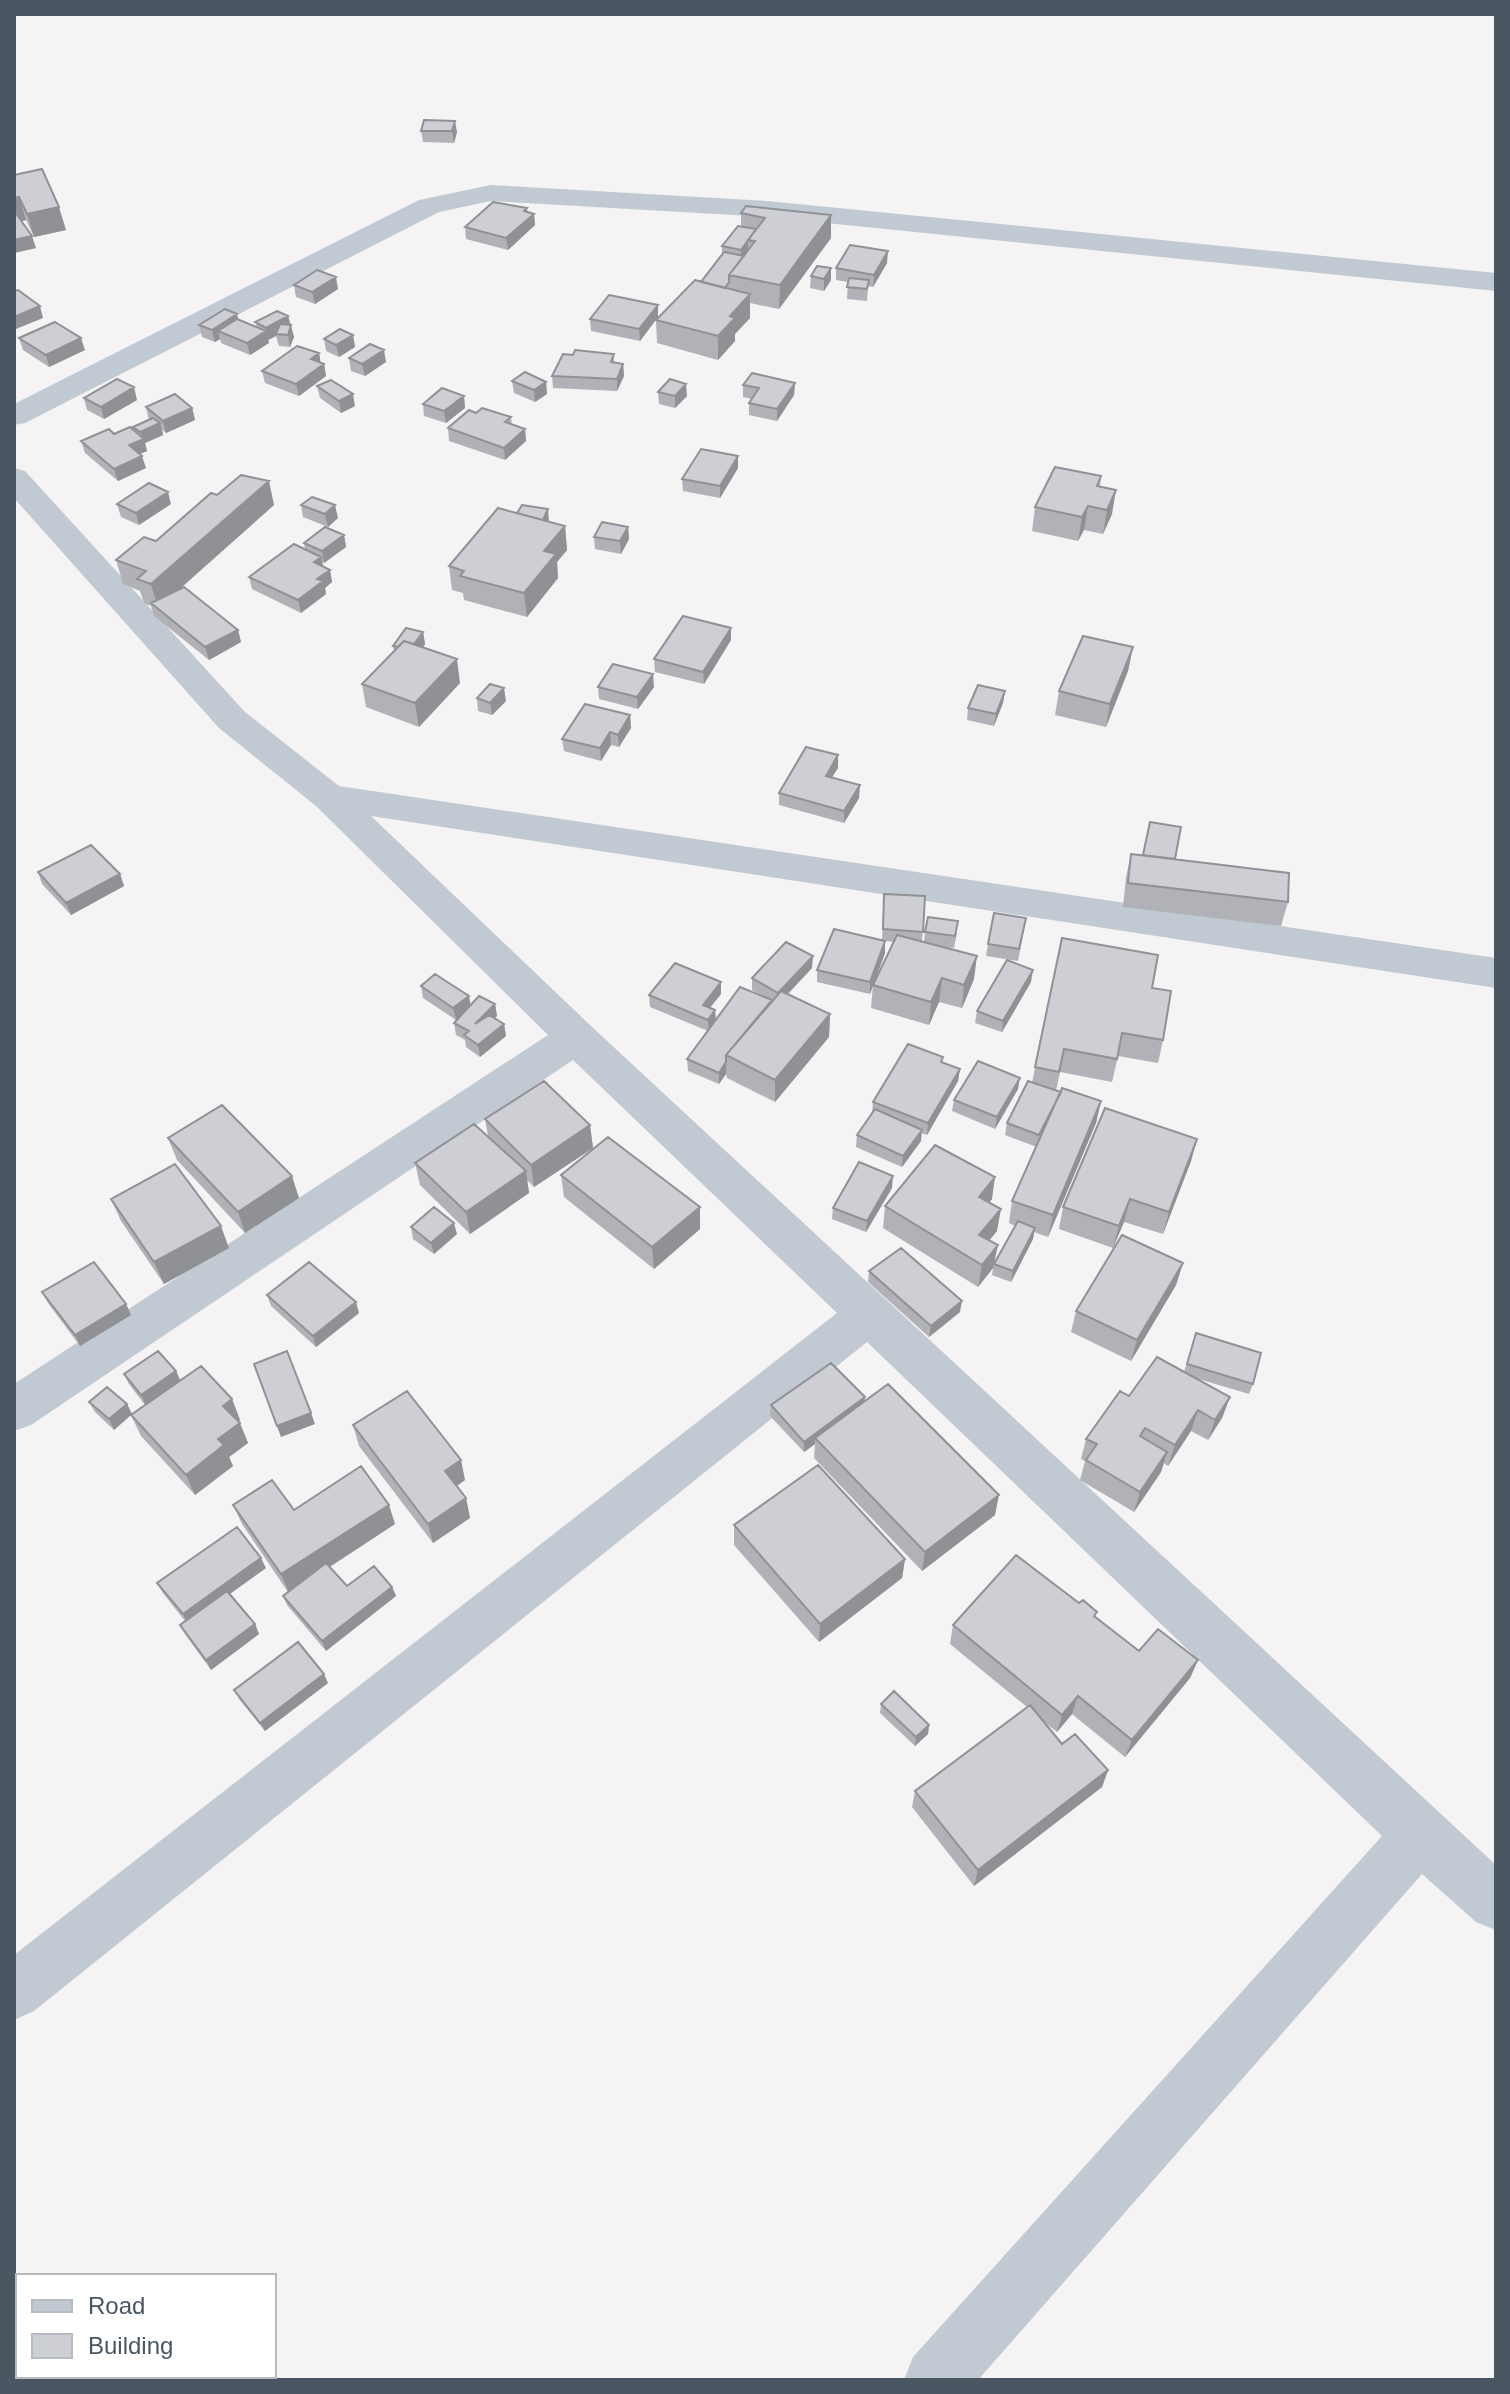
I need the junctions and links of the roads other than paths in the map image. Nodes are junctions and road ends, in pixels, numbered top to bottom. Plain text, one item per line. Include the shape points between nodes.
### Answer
1 (1496, 282) edge
2 (14, 416) edge
3 (16, 482) edge
4 (329, 797) junction
5 (1496, 973) edge
6 (576, 1037) junction
7 (869, 1314) junction
8 (14, 1410) edge
9 (1420, 1835) junction
10 (1496, 1902) edge
11 (14, 1991) edge
12 (936, 2380) edge

1 - 2 street via 767,209 491,193 429,206
3 - 4 street via 232,720
4 - 5 street
4 - 6 street
6 - 7 street
6 - 8 street
7 - 9 street
7 - 11 street
9 - 10 street
9 - 12 street

